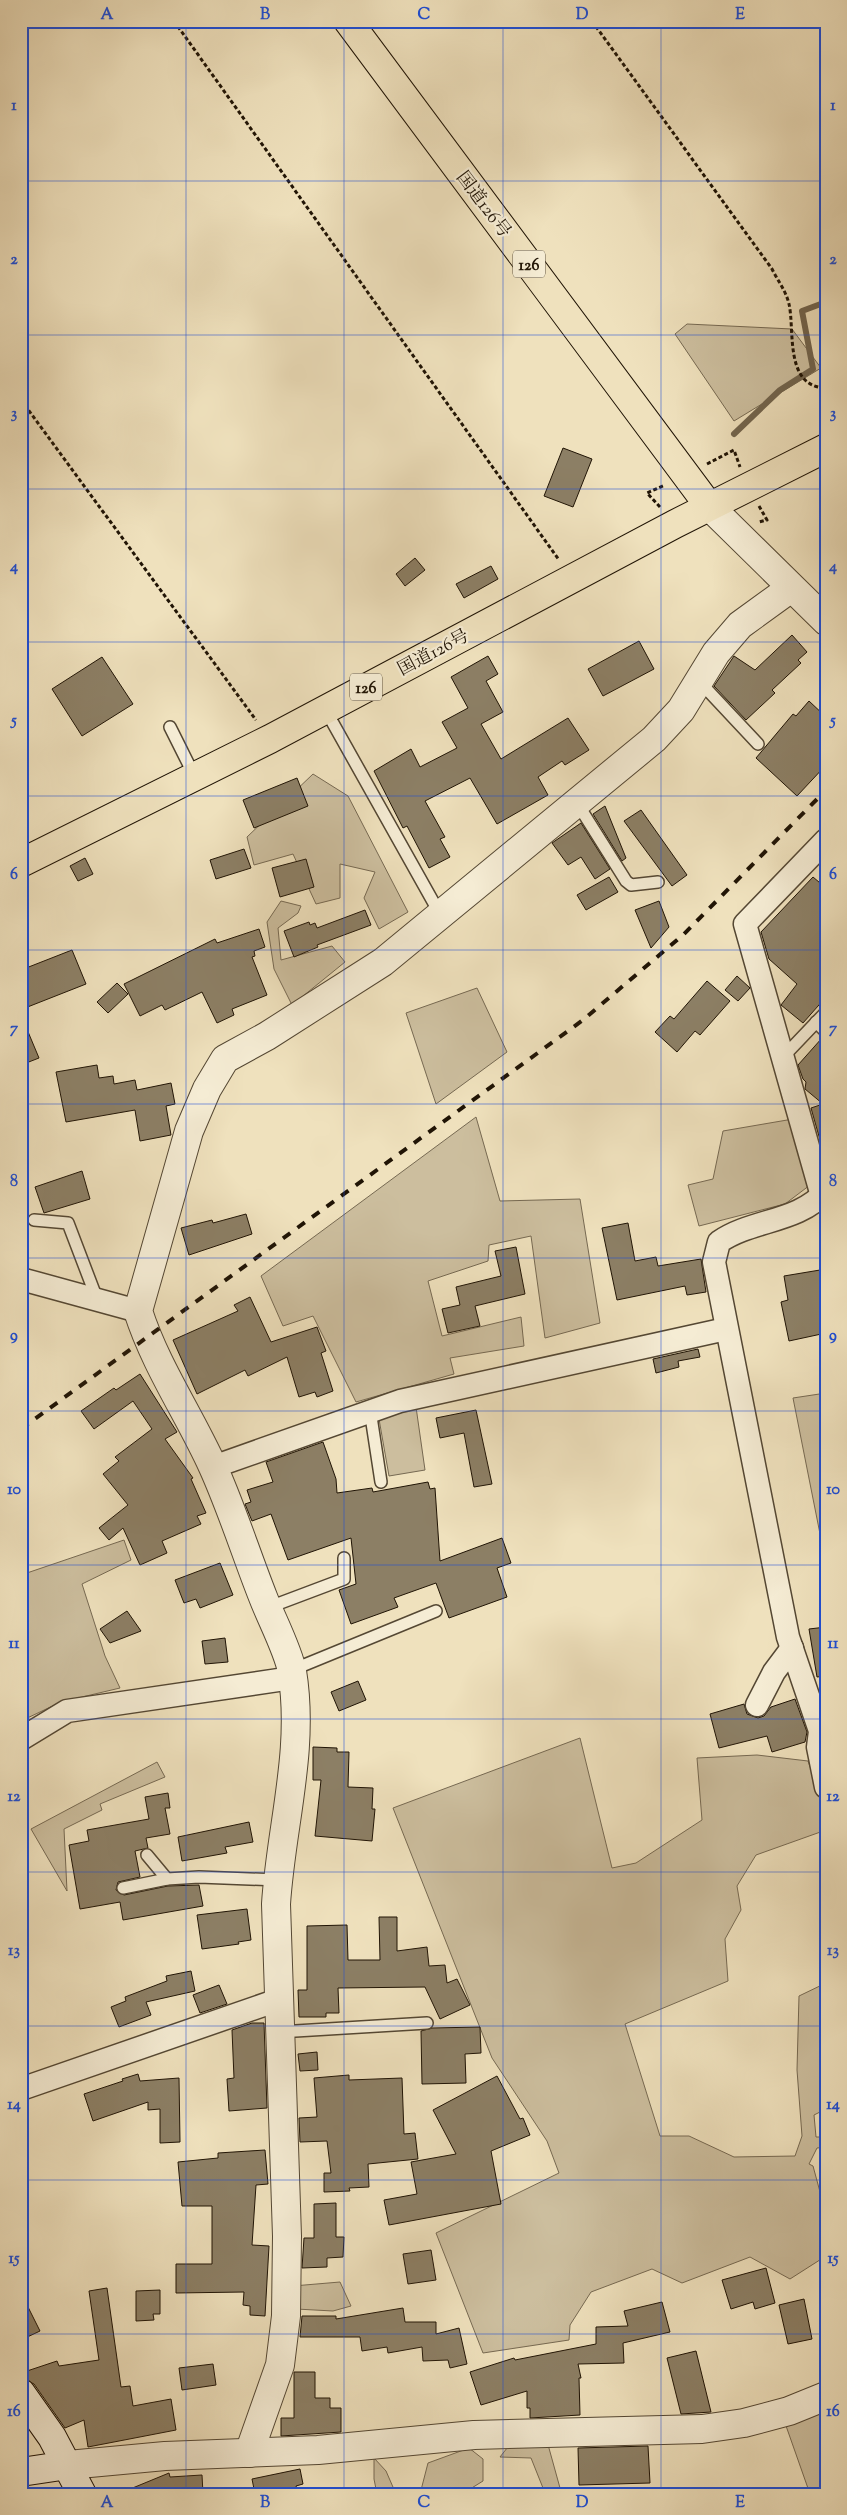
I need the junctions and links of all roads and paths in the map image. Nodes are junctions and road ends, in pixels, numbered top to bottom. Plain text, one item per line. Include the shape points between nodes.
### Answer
1 (174, 21) edge
2 (348, 21) edge
3 (592, 21) edge
4 (826, 388) edge
5 (21, 400) edge
6 (826, 448) edge
7 (709, 506) junction
8 (572, 578) junction
9 (791, 588) junction
10 (826, 621) edge
11 (699, 681) junction
12 (325, 709) junction
13 (170, 727) dead end
14 (270, 739) junction
15 (758, 744) dead end
16 (195, 777) junction
17 (576, 802) junction
18 (826, 840) edge
19 (21, 863) edge
20 (658, 882) dead end
21 (440, 914) junction
22 (826, 1012) edge
23 (816, 1022) junction
24 (826, 1032) edge
25 (784, 1056) junction
26 (824, 1194) edge
27 (34, 1220) dead end
28 (21, 1279) edge
29 (97, 1299) junction
30 (138, 1311) junction
31 (726, 1329) junction
32 (370, 1410) junction
33 (213, 1467) junction
34 (381, 1482) dead end
35 (344, 1558) dead end
36 (267, 1608) junction
37 (436, 1611) dead end
38 (792, 1648) junction
39 (292, 1674) junction
40 (757, 1705) dead end
41 (823, 1730) edge
42 (21, 1738) edge
43 (826, 1787) edge
44 (147, 1855) dead end
45 (167, 1879) junction
46 (278, 1880) junction
47 (123, 1888) dead end
48 (278, 2000) junction
49 (427, 2023) dead end
50 (279, 2032) junction
51 (21, 2089) edge
52 (21, 2394) edge
53 (826, 2396) edge
54 (249, 2453) junction
55 (68, 2465) junction
56 (21, 2472) edge
57 (82, 2494) edge

1 - 8 path
2 - 7 highway, 国道126号 / 126
3 - 4 path via 772,269 789,306 797,368 808,382
5 - 14 path
6 - 7 highway, 国道126号 / 126
7 - 8 highway, 国道126号 / 126
7 - 9 street
8 - 12 highway, 国道126号 / 126
9 - 10 street
9 - 11 street via 740,624 716,653
11 - 15 lane
11 - 17 street via 681,710 654,739
12 - 14 highway, 国道126号 / 126
12 - 21 lane
13 - 16 lane
14 - 16 highway, 国道126号 / 126
16 - 19 highway, 国道126号 / 126
17 - 20 lane via 626,881 631,885
17 - 21 street
18 - 25 street via 745,924
21 - 30 street via 383,962 225,1060 207,1089 189,1131
22 - 23 lane
23 - 24 lane
23 - 25 lane
25 - 26 street
26 - 31 street via 790,1216 731,1233 719,1242 714,1262
27 - 29 lane via 68,1222
28 - 29 street
29 - 30 street
30 - 33 street via 168,1383
31 - 32 street
31 - 38 street
32 - 33 street
32 - 34 lane
33 - 36 street
35 - 36 lane via 344,1579
36 - 39 street
37 - 39 lane
38 - 40 street via 774,1672
38 - 41 street
39 - 42 street via 66,1710
39 - 46 street via 295,1760
41 - 43 street via 818,1747
44 - 45 lane
45 - 46 lane
45 - 47 lane
46 - 48 street
48 - 50 street
48 - 51 street
49 - 50 lane
50 - 54 street via 287,2236 286,2316 280,2365
52 - 55 street via 34,2409
53 - 54 street via 789,2411 744,2423 702,2429 474,2435 318,2450
54 - 55 street via 165,2456
55 - 56 street
55 - 57 street

